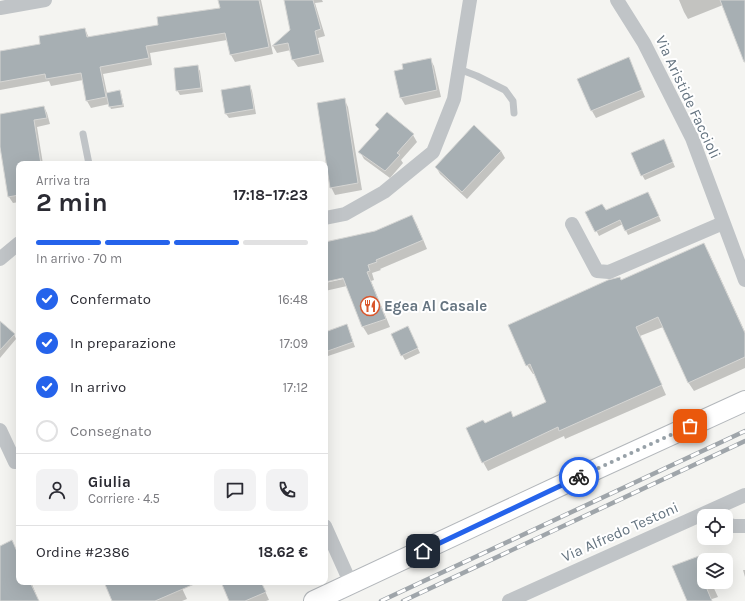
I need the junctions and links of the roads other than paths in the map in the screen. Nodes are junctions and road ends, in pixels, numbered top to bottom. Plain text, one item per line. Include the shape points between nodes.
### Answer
1 (45, 0) edge
2 (470, 0) edge
3 (617, 0) edge
4 (0, 8) edge
5 (459, 70) junction
6 (514, 113) dead end
7 (83, 134) dead end
8 (88, 161) edge
9 (328, 217) edge
10 (724, 223) junction
11 (572, 224) dead end
12 (16, 246) edge
13 (0, 259) edge
14 (745, 280) edge
15 (745, 401) edge
16 (0, 430) edge
17 (16, 462) edge
18 (745, 495) edge
19 (722, 509) edge
20 (697, 521) edge
21 (733, 526) edge
22 (745, 526) edge
23 (328, 533) edge
24 (351, 584) junction
25 (314, 601) edge
26 (509, 601) edge

1 - 4 street
2 - 5 street
3 - 10 street, Via Aristide Faccioli via 644,43 692,138
5 - 6 lane via 505,90 513,101
5 - 9 street via 454,99 433,152 384,192 345,214
7 - 8 lane
10 - 11 street via 609,272 597,271
10 - 14 street, Via Aristide Faccioli
12 - 13 street
15 - 24 main road
16 - 17 street
18 - 19 street, Via Alfredo Testoni
20 - 26 street, Via Alfredo Testoni
21 - 22 street
23 - 24 street
24 - 25 main road

